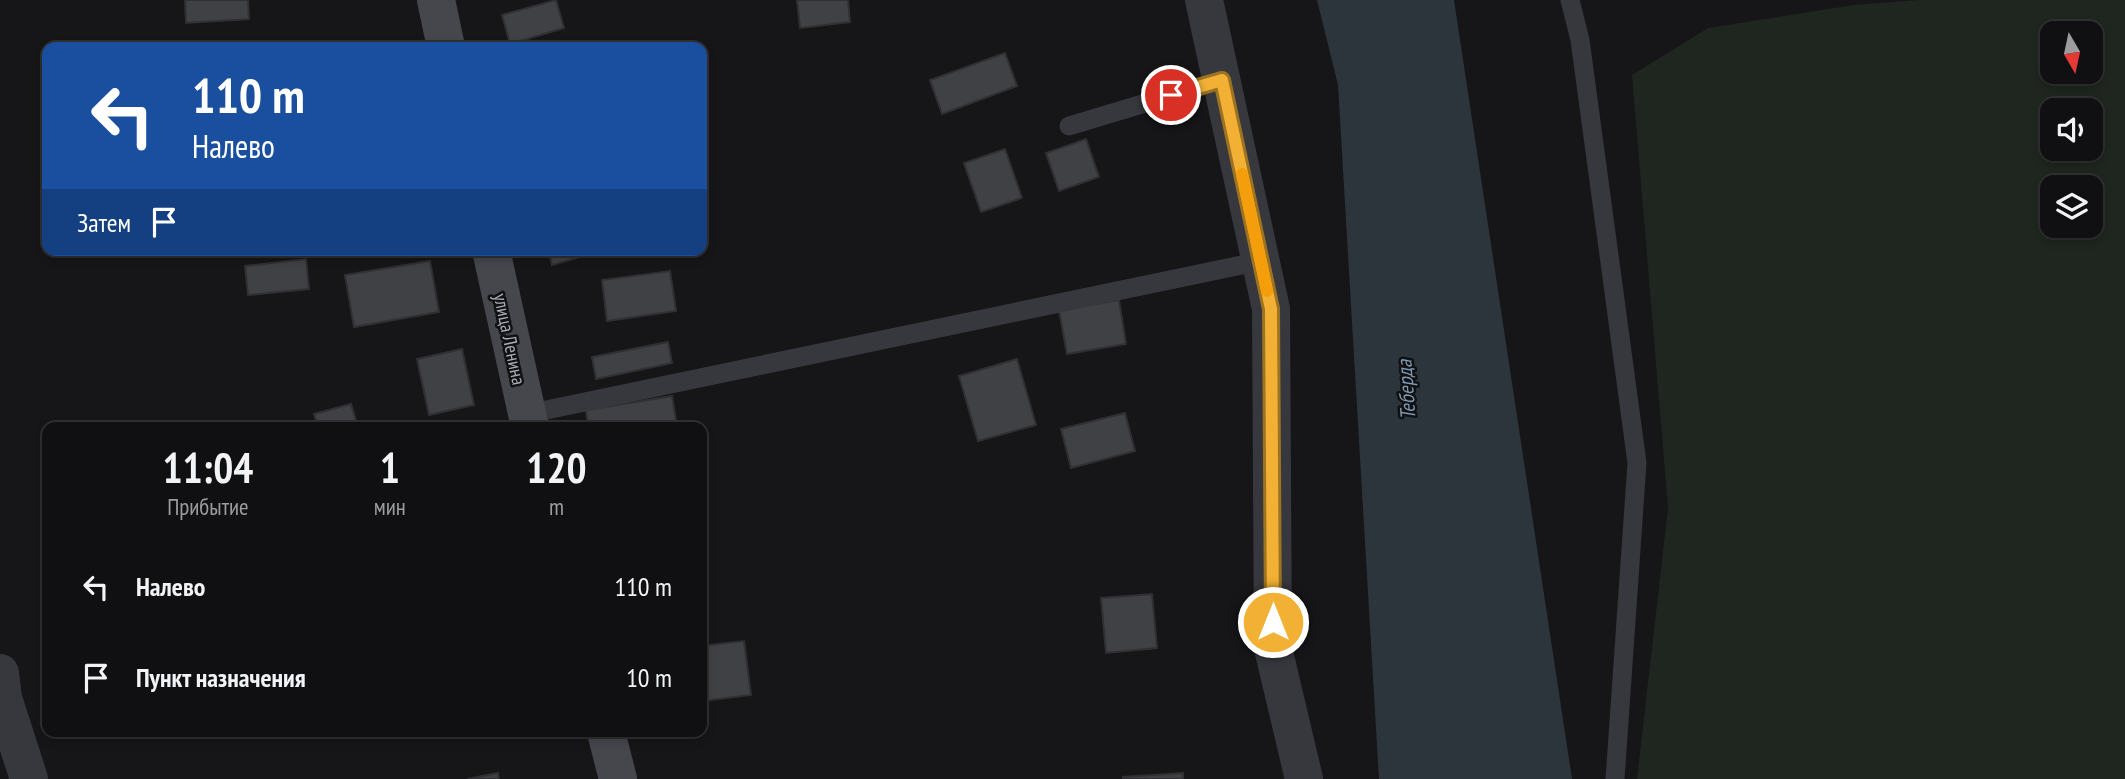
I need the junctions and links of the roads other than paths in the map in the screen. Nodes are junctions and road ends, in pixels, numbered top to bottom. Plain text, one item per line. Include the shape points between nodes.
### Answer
1 (436, 0) edge
2 (1205, 0) edge
3 (1570, 0) edge
4 (445, 42) edge
5 (1222, 80) junction
6 (1069, 126) dead end
7 (492, 256) edge
8 (1261, 261) junction
9 (529, 421) edge
10 (0, 673) edge
11 (607, 737) edge
12 (29, 779) edge
13 (618, 779) edge
14 (1304, 779) edge
15 (1615, 779) edge

1 - 4 main road
2 - 5 street
3 - 15 lane via 1580,40 1637,463
5 - 6 lane
5 - 8 street
7 - 9 main road, улица Ленина
8 - 9 lane
8 - 14 street via 1271,309 1273,648
10 - 12 street via 3,698
11 - 13 main road

